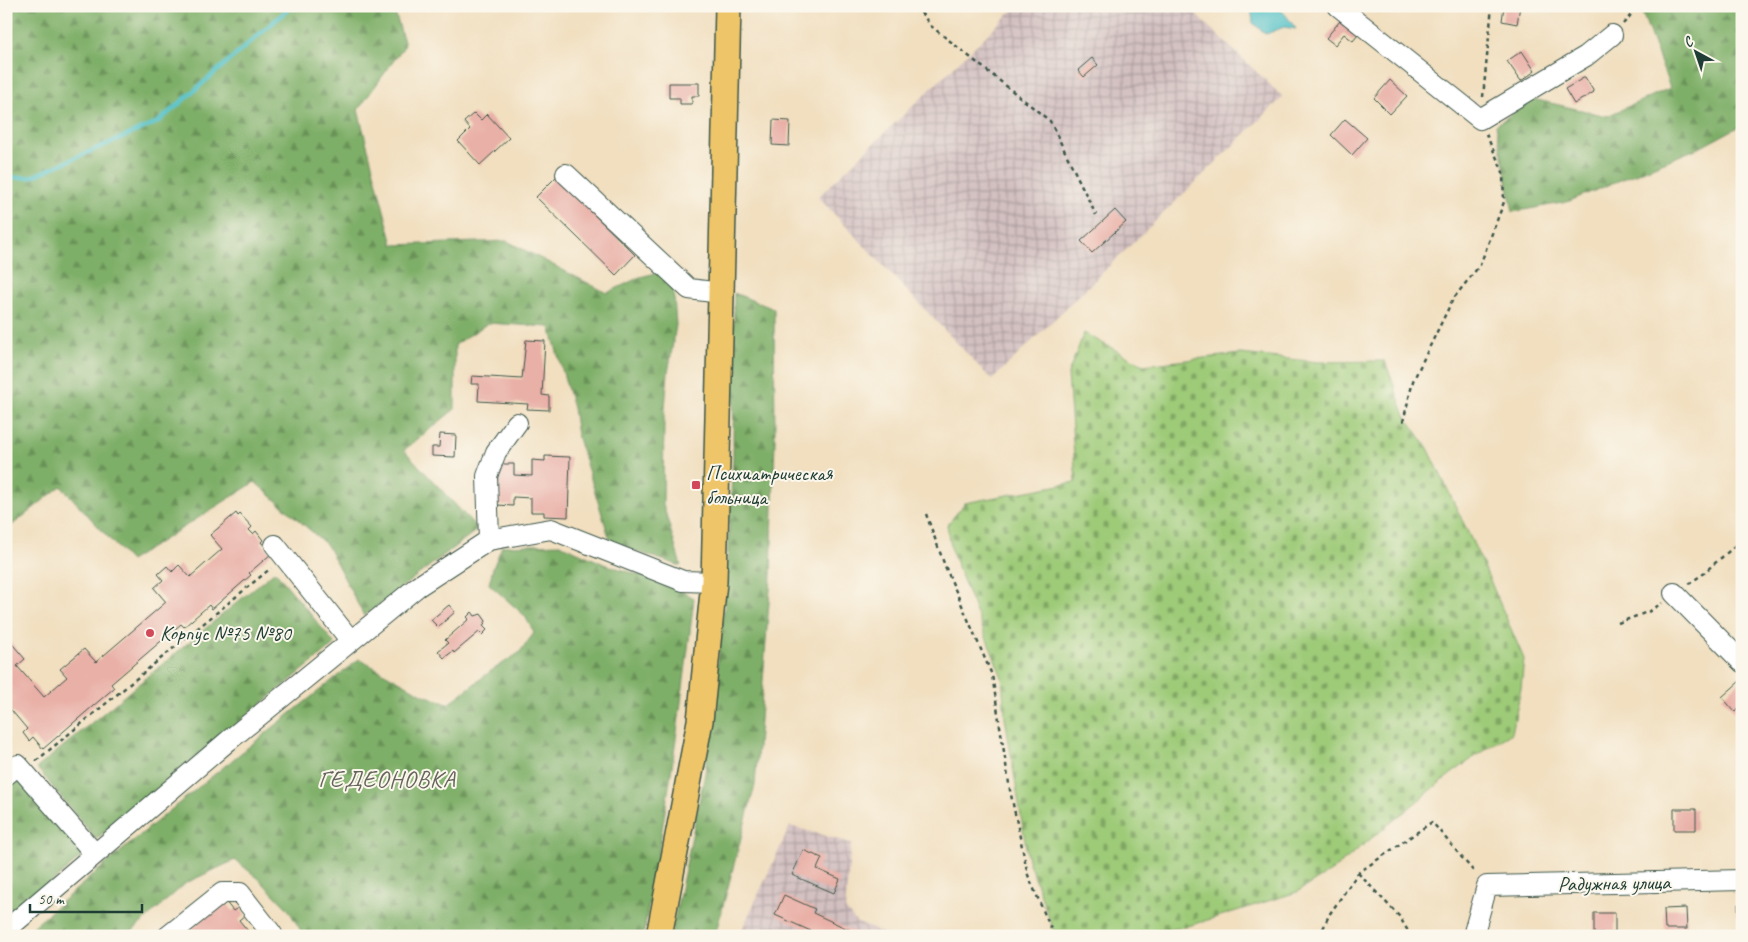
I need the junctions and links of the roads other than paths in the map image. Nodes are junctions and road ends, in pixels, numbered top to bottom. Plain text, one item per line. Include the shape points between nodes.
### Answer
1 (728, 6) edge
2 (1338, 6) edge
3 (1612, 35) dead end
4 (566, 174) dead end
5 (721, 293) junction
6 (517, 423) dead end
7 (489, 540) junction
8 (280, 551) road end
9 (714, 582) junction
10 (1674, 593) road end
11 (351, 641) junction
12 (1742, 662) edge
13 (15, 774) edge
14 (95, 854) junction
15 (1742, 880) edge
16 (6, 930) edge
17 (272, 934) dead end
18 (168, 936) edge
19 (659, 936) edge
20 (1473, 936) edge

1 - 5 main road
2 - 3 street via 1480,119 1586,56
4 - 5 street via 689,289
5 - 9 main road
6 - 7 street via 496,452 487,476
7 - 9 street via 551,529 683,582
7 - 11 street via 417,588
8 - 11 street
9 - 19 main road via 700,721
10 - 12 street
11 - 14 street
13 - 14 street
14 - 16 street
15 - 20 street, Радужная улица via 1486,886
17 - 18 street via 240,893 222,893

